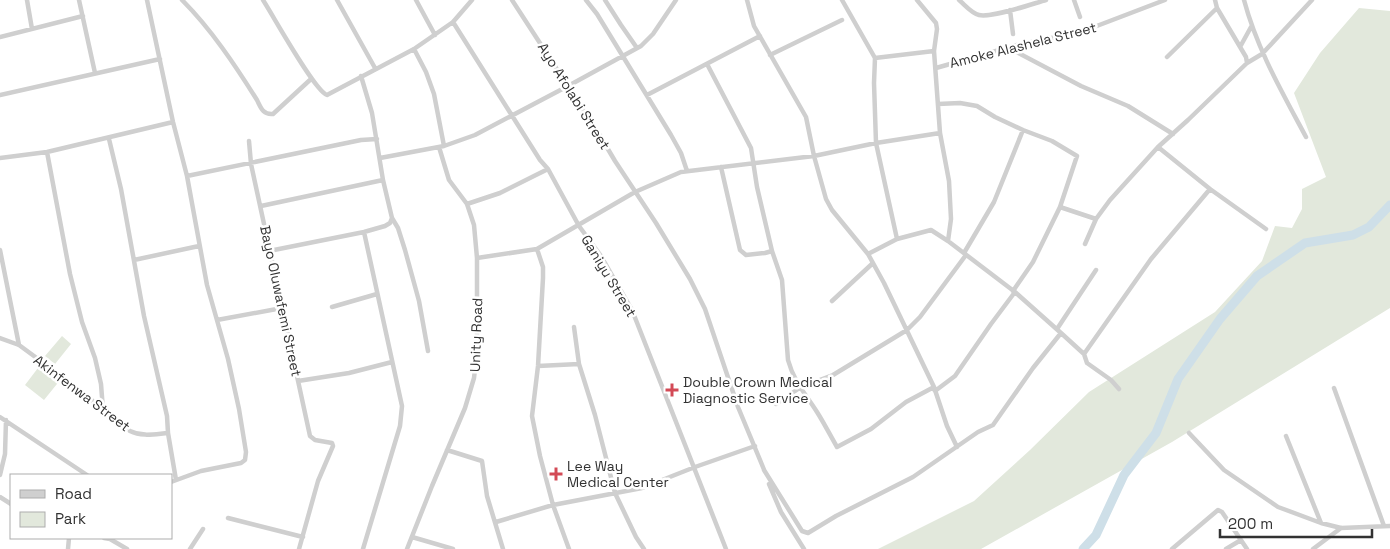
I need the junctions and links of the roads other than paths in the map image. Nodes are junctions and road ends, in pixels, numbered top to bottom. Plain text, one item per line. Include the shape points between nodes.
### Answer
1 (27, 0) edge
2 (79, 0) edge
3 (147, 0) edge
4 (182, 0) edge
5 (263, 0) edge
6 (337, 0) edge
7 (416, 0) edge
8 (472, 0) edge
9 (512, 0) edge
10 (586, 0) edge
11 (605, 0) edge
12 (676, 0) edge
13 (747, 0) edge
14 (842, 0) edge
15 (917, 0) edge
16 (959, 0) edge
17 (1046, 0) edge
18 (1074, 0) edge
19 (1165, 0) edge
20 (1215, 0) edge
21 (1244, 0) edge
22 (1312, 0) edge
23 (1217, 8) junction
24 (1010, 10) junction
25 (83, 16) junction
26 (1080, 17) dead end
27 (842, 20) dead end
28 (453, 22) junction
29 (1251, 27) junction
30 (32, 29) junction
31 (1013, 34) dead end
32 (435, 35) junction
33 (760, 36) junction
34 (0, 37) edge
35 (1240, 47) junction
36 (637, 48) junction
37 (1009, 48) junction
38 (414, 49) junction
39 (934, 51) junction
40 (1262, 54) junction
41 (770, 55) junction
42 (623, 56) junction
43 (1167, 57) dead end
44 (875, 58) junction
45 (160, 59) junction
46 (1246, 63) junction
47 (707, 64) junction
48 (375, 68) junction
49 (936, 68) junction
50 (95, 73) junction
51 (362, 76) junction
52 (311, 79) junction
53 (568, 86) junction
54 (0, 95) edge
55 (647, 95) junction
56 (938, 104) junction
57 (512, 116) junction
58 (173, 122) junction
59 (1023, 130) junction
60 (940, 133) junction
61 (1173, 134) junction
62 (1306, 137) dead end
63 (109, 139) junction
64 (377, 139) junction
65 (249, 141) dead end
66 (876, 142) junction
67 (442, 147) junction
68 (1158, 147) junction
69 (47, 152) junction
70 (814, 156) junction
71 (0, 158) edge
72 (380, 158) junction
73 (752, 163) junction
74 (251, 164) junction
75 (721, 167) junction
76 (548, 169) junction
77 (687, 171) junction
78 (187, 176) junction
79 (383, 180) junction
80 (1210, 188) junction
81 (635, 192) junction
82 (467, 204) junction
83 (260, 206) junction
84 (1060, 207) junction
85 (392, 218) junction
86 (1096, 219) junction
87 (579, 226) junction
88 (1266, 228) dead end
89 (364, 232) junction
90 (897, 239) junction
91 (948, 241) junction
92 (1085, 244) dead end
93 (199, 246) junction
94 (537, 249) junction
95 (0, 250) edge
96 (269, 251) junction
97 (772, 251) junction
98 (868, 254) junction
99 (965, 254) junction
100 (477, 258) junction
101 (134, 260) junction
102 (873, 264) junction
103 (1096, 270) dead end
104 (1014, 291) junction
105 (377, 294) junction
106 (832, 301) dead end
107 (332, 307) dead end
108 (282, 308) junction
109 (217, 320) junction
110 (574, 327) dead end
111 (1057, 329) junction
112 (907, 330) junction
113 (1061, 333) junction
114 (0, 338) edge
115 (19, 346) junction
116 (428, 351) dead end
117 (1084, 354) junction
118 (392, 362) junction
119 (579, 364) junction
120 (538, 366) junction
121 (298, 381) junction
122 (801, 387) junction
123 (1334, 388) dead end
124 (934, 389) junction
125 (1119, 389) dead end
126 (776, 404) dead end
127 (103, 410) junction
128 (0, 417) edge
129 (6, 420) junction
130 (168, 433) junction
131 (1189, 433) dead end
132 (1286, 436) dead end
133 (755, 446) junction
134 (957, 447) junction
135 (447, 450) junction
136 (695, 467) junction
137 (764, 470) junction
138 (86, 474) edge
139 (0, 475) edge
140 (173, 481) edge
141 (615, 493) junction
142 (553, 505) junction
143 (228, 518) dead end
144 (496, 522) junction
145 (1322, 523) junction
146 (1387, 526) edge
147 (1341, 528) junction
148 (203, 529) dead end
149 (303, 536) junction
150 (412, 537) junction
151 (112, 539) edge
152 (1241, 540) junction
153 (127, 549) edge
154 (190, 549) edge
155 (299, 549) edge
156 (363, 549) edge
157 (407, 549) edge
158 (453, 549) edge
159 (503, 549) edge
160 (569, 549) edge
161 (644, 549) edge
162 (726, 549) edge
163 (804, 549) edge
164 (1172, 549) edge
165 (1226, 549) edge
166 (1248, 549) edge
167 (1313, 549) edge

1 - 30 street
2 - 25 street
3 - 45 street
4 - 52 street via 210,30 263,112 273,114
5 - 52 street
6 - 48 street
7 - 32 street
8 - 28 street
9 - 53 street, Ayo Afolabi Street
10 - 42 street
11 - 36 street
12 - 36 street via 653,34
13 - 33 street via 751,19
14 - 44 street
15 - 39 street via 936,23
16 - 24 street via 978,14
17 - 24 street
18 - 26 street
19 - 37 street, Amoke Alashela Street via 1081,32
20 - 23 street
21 - 29 street
22 - 40 street
23 - 35 street
23 - 43 street
24 - 31 street
25 - 30 street
25 - 50 street
27 - 41 street
28 - 32 street
28 - 57 street, Ganiyu Street
29 - 35 street
29 - 40 street
30 - 34 street
32 - 38 street
33 - 41 street
33 - 47 street
35 - 46 street
36 - 42 street
37 - 49 street, Amoke Alashela Street
37 - 61 street via 1081,86 1128,106
38 - 48 street
38 - 67 street, Unity Road via 434,94
39 - 44 street
39 - 49 street
40 - 46 street
40 - 62 street
41 - 70 street via 806,117
42 - 53 street
42 - 55 street
44 - 66 street
45 - 50 street
45 - 58 street
46 - 61 street
47 - 55 street
47 - 73 street via 751,148
48 - 51 street
49 - 56 street
50 - 54 street
51 - 52 street via 327,95
51 - 64 street
53 - 57 street
53 - 81 street, Ayo Afolabi Street
55 - 77 street via 681,153
56 - 59 street via 977,106
56 - 60 street
57 - 67 street
57 - 76 street, Ganiyu Street
58 - 63 street
58 - 78 street
59 - 84 street via 1052,141 1077,156
59 - 99 street via 997,195
60 - 66 street
60 - 91 street via 949,181
61 - 68 street
63 - 69 street
63 - 101 street
64 - 72 street
64 - 74 street
65 - 74 street, Bayo Oluwafemi Street
66 - 70 street
66 - 90 street
67 - 72 street
67 - 82 street, Unity Road via 449,180
68 - 80 street
68 - 86 street
69 - 71 street
69 - 127 street via 70,274 101,384
70 - 73 street
70 - 98 street via 832,210
72 - 79 street
73 - 75 street
73 - 97 street
74 - 78 street
74 - 83 street, Bayo Oluwafemi Street
75 - 77 street
75 - 97 street via 740,250 746,255
76 - 82 street via 500,193
76 - 87 street, Ganiyu Street
77 - 81 street
78 - 93 street
79 - 83 street
79 - 85 street
80 - 88 street
80 - 117 street via 1151,259
81 - 87 street
81 - 133 street, Ayo Afolabi Street via 706,309 738,407
82 - 100 street, Unity Road via 474,225
83 - 96 street, Bayo Oluwafemi Street
84 - 86 street
84 - 104 street
85 - 89 street via 386,226
85 - 116 street via 398,228 414,284
86 - 92 street
87 - 94 street
87 - 136 street, Ganiyu Street via 601,256 632,310
89 - 96 street
89 - 105 street
90 - 91 street via 931,230
90 - 98 street
91 - 99 street
93 - 101 street
93 - 109 street
94 - 100 street
94 - 120 street via 543,278
95 - 115 street
96 - 108 street, Bayo Oluwafemi Street
97 - 122 street via 782,280 788,360
98 - 102 street
99 - 104 street
99 - 112 street
100 - 135 street, Unity Road via 474,378 466,408
101 - 130 street
102 - 106 street
102 - 112 street
103 - 111 street
104 - 111 street
104 - 124 street via 955,376
105 - 107 street
105 - 118 street
108 - 109 street
108 - 121 street, Bayo Oluwafemi Street
109 - 140 street via 239,409 245,460
110 - 119 street
111 - 113 street
112 - 122 street via 833,375
112 - 124 street
113 - 117 street
113 - 134 street via 993,425
114 - 115 street, Akinfenwa Street
115 - 127 street, Akinfenwa Street
117 - 125 street via 1087,362
118 - 121 street
118 - 156 street via 402,406 400,426
119 - 120 street
119 - 141 street
120 - 142 street via 532,416
121 - 149 street, Bayo Oluwafemi Street via 310,436 332,443
122 - 124 street via 837,446 871,429 906,402
122 - 126 street
123 - 146 street
124 - 134 street
127 - 130 street, Akinfenwa Street via 136,434
128 - 129 street
129 - 138 street
129 - 139 street via 5,454
130 - 140 street
131 - 145 street via 1232,477 1278,507
132 - 145 street
133 - 136 street
133 - 137 street, Ayo Afolabi Street
134 - 137 street via 913,477 808,533 802,531
135 - 144 street via 482,461 487,496
135 - 150 street, Unity Road
136 - 141 street via 642,488
136 - 162 street, Ganiyu Street
137 - 163 street via 780,512
141 - 142 street
141 - 161 street
142 - 144 street
142 - 160 street
143 - 149 street
144 - 159 street
145 - 147 street
146 - 147 street
147 - 167 street
148 - 154 street
149 - 155 street
150 - 157 street, Unity Road
150 - 158 street
151 - 153 street
152 - 164 street via 1218,510
152 - 165 street
152 - 166 street

